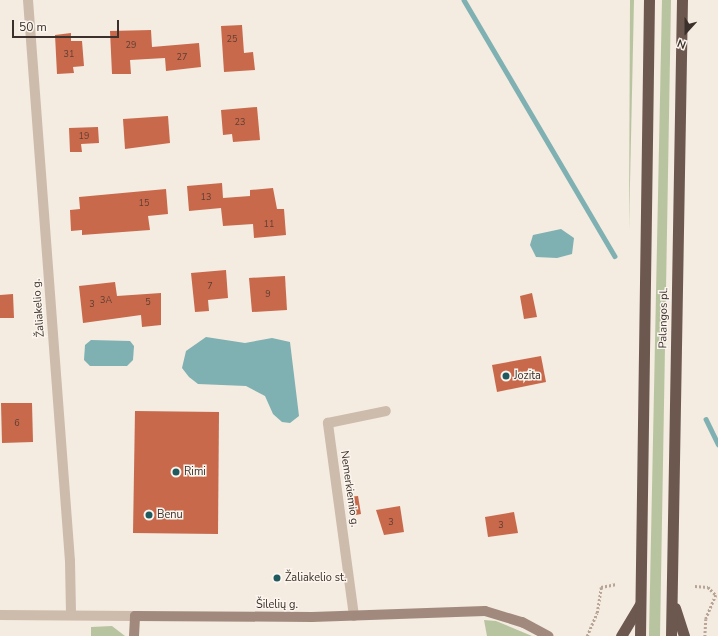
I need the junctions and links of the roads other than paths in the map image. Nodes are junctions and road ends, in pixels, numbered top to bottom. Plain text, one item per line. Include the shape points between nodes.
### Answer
1 (28, 0) edge
2 (649, 0) edge
3 (682, 0) edge
4 (386, 411) dead end
5 (672, 598) junction
6 (640, 604) junction
7 (0, 615) edge
8 (71, 615) junction
9 (135, 616) junction
10 (354, 616) junction
11 (134, 636) edge
12 (548, 636) edge
13 (621, 636) edge
14 (640, 636) edge
15 (671, 636) edge
16 (684, 636) edge

1 - 8 street, Žaliakelio g. via 70,561
2 - 6 highway, Palangos pl.
3 - 5 highway, Palangos pl.
4 - 10 street, Nemerkiemio g. via 328,423
5 - 15 highway, Palangos pl.
5 - 16 highway
6 - 13 highway
6 - 14 highway, Palangos pl.
7 - 8 street, Šilelių g.
8 - 9 street, Šilelių g.
9 - 10 main road, Šilelių g.
9 - 11 main road
10 - 12 main road, Šilelių g. via 485,611 522,622

